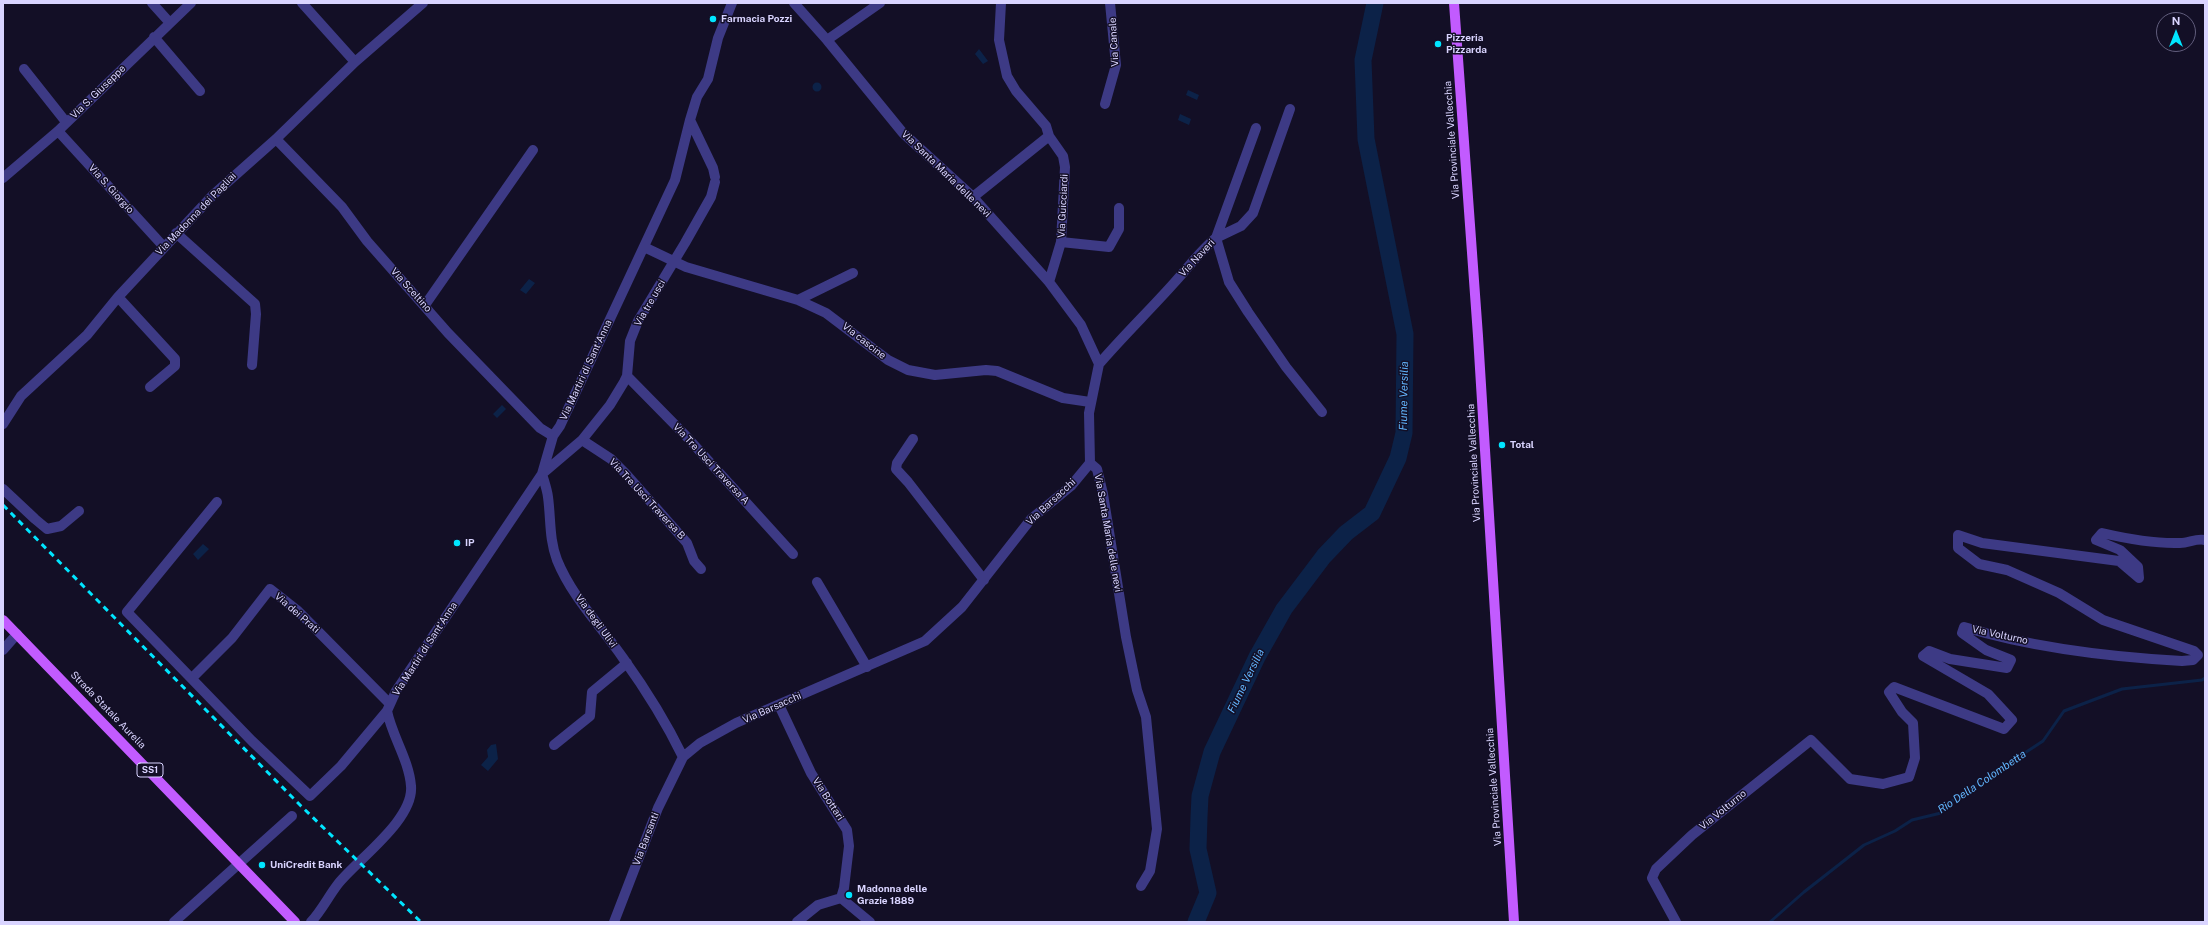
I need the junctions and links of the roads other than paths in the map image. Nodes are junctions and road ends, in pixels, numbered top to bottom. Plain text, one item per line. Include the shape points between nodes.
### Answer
1 (152, 3) edge
2 (191, 3) edge
3 (302, 3) edge
4 (423, 3) edge
5 (732, 3) edge
6 (794, 3) edge
7 (880, 3) edge
8 (1001, 3) edge
9 (1109, 3) edge
10 (1454, 3) edge
11 (170, 23) junction
12 (154, 37) junction
13 (828, 40) junction
14 (355, 62) junction
15 (24, 69) dead end
16 (200, 91) dead end
17 (1105, 104) dead end
18 (1290, 109) dead end
19 (690, 120) junction
20 (66, 122) junction
21 (1256, 128) dead end
22 (58, 131) junction
23 (1049, 136) junction
24 (276, 139) junction
25 (533, 150) dead end
26 (3, 178) edge
27 (973, 197) junction
28 (1120, 208) dead end
29 (176, 233) junction
30 (1216, 238) junction
31 (1061, 242) junction
32 (164, 247) junction
33 (644, 247) junction
34 (674, 261) junction
35 (853, 273) dead end
36 (1049, 282) junction
37 (118, 297) junction
38 (798, 300) junction
39 (425, 305) junction
40 (1099, 364) junction
41 (252, 365) dead end
42 (627, 376) junction
43 (150, 388) dead end
44 (1090, 402) junction
45 (1322, 412) dead end
46 (3, 424) edge
47 (553, 436) junction
48 (913, 439) dead end
49 (582, 440) junction
50 (1090, 462) junction
51 (542, 474) junction
52 (3, 489) edge
53 (217, 502) dead end
54 (79, 511) dead end
55 (2205, 540) edge
56 (793, 554) dead end
57 (701, 569) dead end
58 (984, 580) junction
59 (817, 582) dead end
60 (3, 620) edge
61 (17, 634) junction
62 (3, 650) edge
63 (627, 663) junction
64 (866, 667) junction
65 (192, 678) junction
66 (779, 705) junction
67 (388, 707) junction
68 (554, 745) dead end
69 (683, 757) junction
70 (292, 816) dead end
71 (240, 863) junction
72 (1141, 886) dead end
73 (841, 898) junction
74 (174, 922) edge
75 (295, 922) edge
76 (311, 922) edge
77 (614, 922) edge
78 (797, 922) edge
79 (870, 922) edge
80 (1514, 922) edge
81 (1676, 922) edge

1 - 11 street
2 - 11 street, Via S. Giuseppe
3 - 14 street
4 - 14 street, Via Madonna dei Pagliai
5 - 19 street, Via Martiri di Sant'Anna via 718,38 708,79 697,97
6 - 13 street, Via Santa Maria delle nevi
7 - 13 street
8 - 23 street, Via Guicciardi via 999,40 1005,70 1016,91 1046,126
9 - 17 street, Via Canale via 1114,26 1116,65
10 - 80 main road, Via Provinciale Vallecchia via 1478,336
11 - 12 street, Via S. Giuseppe
12 - 16 street
12 - 20 street, Via S. Giuseppe
13 - 27 street, Via Santa Maria delle nevi via 903,133
14 - 24 street, Via Madonna dei Pagliai
15 - 20 street
18 - 30 street via 1253,213 1241,226
19 - 33 street, Via Martiri di Sant'Anna via 675,180
19 - 34 street, Via tre usci via 713,168 715,180 711,197
20 - 22 street, Via S. Giuseppe
21 - 30 street, Via Naveri
22 - 26 street, Via S. Giuseppe
22 - 32 street, Via S. Giorgio
23 - 27 street
23 - 31 street, Via Guicciardi via 1063,156 1065,166
24 - 29 street, Via Madonna dei Pagliai via 213,195
24 - 39 street, Via Sceltino via 342,207 367,241
25 - 39 street
27 - 36 street, Via Santa Maria delle nevi
28 - 31 street via 1119,230 1109,248
29 - 32 street, Via Madonna dei Pagliai
29 - 41 street via 255,304
30 - 40 street, Via Naveri
30 - 45 street via 1229,282 1286,367
31 - 36 street, Via Guicciardi
32 - 37 street, Via Madonna dei Pagliai
33 - 34 street, Via cascine
33 - 47 street, Via Martiri di Sant'Anna
34 - 38 street, Via cascine via 686,267
34 - 42 street, Via tre usci via 638,321 630,341
35 - 38 street
36 - 40 street, Via Santa Maria delle nevi via 1081,325
37 - 43 street via 175,359 175,366
37 - 46 street, Via Madonna dei Pagliai via 87,335 21,396
38 - 44 street, Via cascine via 838,321 888,360 908,370 935,375 996,371 1063,398
39 - 47 street, Via Sceltino via 448,333 540,428
40 - 44 street, Via Santa Maria delle nevi
42 - 49 street, Via tre usci via 610,405
42 - 56 street, Via Tre Usci Traversa A via 686,436
44 - 50 street, Via Santa Maria delle nevi
47 - 51 street, Via Martiri di Sant'Anna
48 - 58 street via 897,462 896,470
49 - 51 street, Via tre usci
49 - 57 street, Via Tre Usci Traversa B via 611,459 626,474 687,543 694,561
50 - 58 street, Via Barsacchi via 1071,486 1031,519
50 - 72 street, Via Santa Maria delle nevi via 1097,470 1103,494 1126,637 1137,690 1146,717 1157,829 1150,871
51 - 63 street, Via degli Ulivi via 548,497 550,533 557,560 586,609
51 - 67 street, Via Martiri di Sant'Anna via 447,614
52 - 54 street via 47,529 61,526
53 - 65 street via 127,612
55 - 81 street, Via Volturno via 2182,543 2142,541 2102,533 2096,540 2120,550 2138,567 2140,578 2119,561 1982,542 1958,535 1958,548 1979,564 2007,570 2059,593 2103,620 2194,651 2198,655 2193,660 2182,661 2118,657 1964,627 1962,633 1986,650 2011,660 2007,668 1950,659 1929,651 1923,656 1988,694 2012,720 2004,729 1894,687 1889,692 1913,723 1915,758 1909,777 1883,784 1850,779 1811,740 1692,835 1656,869 1652,878
58 - 64 street, Via Barsacchi via 962,607 925,641
59 - 64 street
60 - 61 main road, Strada Statale Aurelia / SS1
61 - 62 street
61 - 71 main road, Strada Statale Aurelia / SS1
63 - 68 street via 592,692 590,716
63 - 69 street, Via degli Ulivi via 669,728
64 - 66 street, Via Barsacchi
65 - 67 street, Via Martiri di Sant'Anna via 252,741 310,796 341,766
65 - 67 street, Via dei Prati via 232,638 270,589 298,611
66 - 69 street, Via Barsacchi via 736,724 700,744
66 - 73 street, Via Bottari via 811,773 847,830 849,846
67 - 76 street via 390,723 410,778 410,803 401,818 337,886 322,911
69 - 77 street, Via Barsanti via 658,808
70 - 71 street
71 - 74 street
71 - 75 main road, Strada Statale Aurelia / SS1
73 - 78 street via 818,905
73 - 79 street

